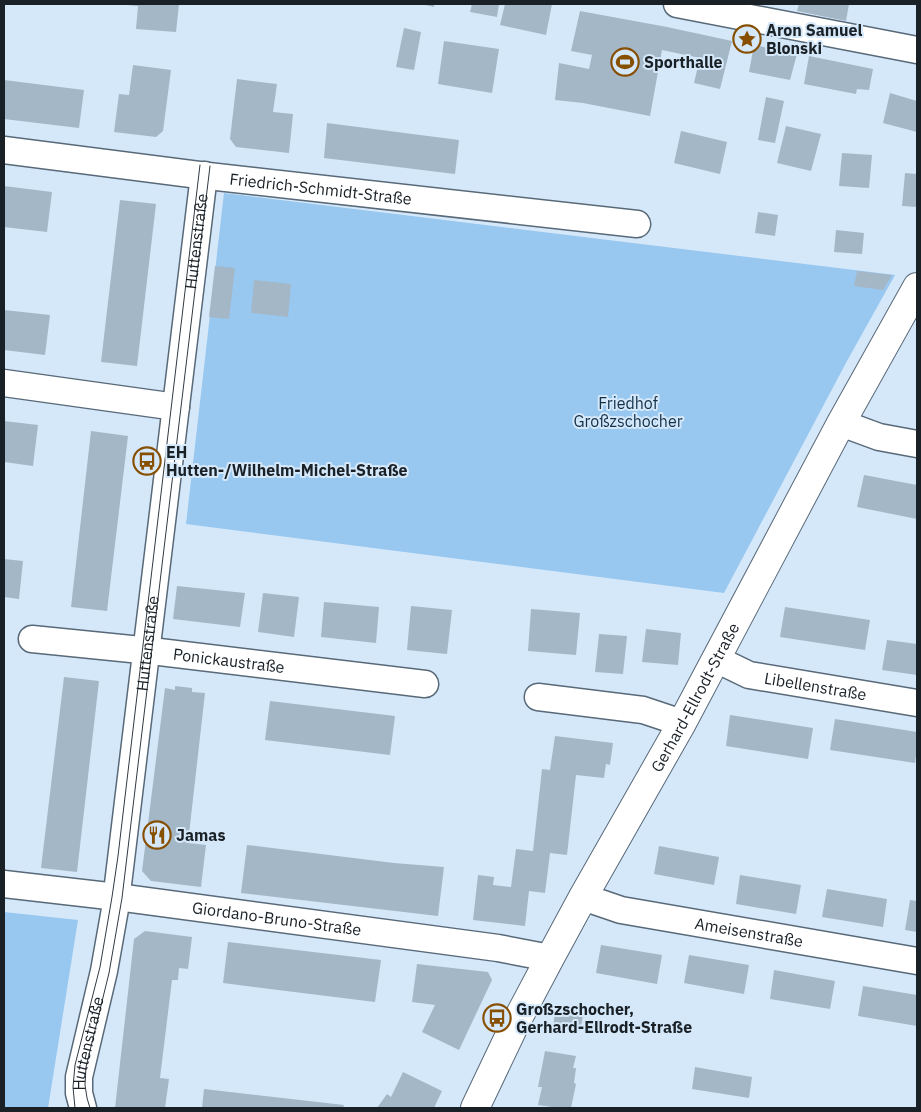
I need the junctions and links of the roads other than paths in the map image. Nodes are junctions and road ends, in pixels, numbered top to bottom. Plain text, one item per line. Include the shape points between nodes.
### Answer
1 (677, 4) edge
2 (917, 50) edge
3 (4, 150) edge
4 (204, 175) junction
5 (637, 224) dead end
6 (917, 287) edge
7 (4, 384) edge
8 (176, 407) junction
9 (841, 423) junction
10 (917, 444) edge
11 (32, 639) dead end
12 (147, 650) junction
13 (716, 659) junction
14 (425, 684) dead end
15 (538, 697) dead end
16 (917, 704) edge
17 (682, 723) junction
18 (4, 884) edge
19 (117, 897) junction
20 (583, 897) junction
21 (550, 958) junction
22 (917, 961) edge
23 (83, 1108) edge
24 (475, 1108) edge

1 - 2 street
3 - 4 street, Friedrich-Schmidt-Straße
4 - 5 street, Friedrich-Schmidt-Straße
4 - 8 street, Huttenstraße
6 - 9 main road, Gerhard-Ellrodt-Straße
7 - 8 street
8 - 12 street, Huttenstraße
9 - 10 street via 879,437
9 - 13 main road, Gerhard-Ellrodt-Straße
11 - 12 street, Ponickaustraße
12 - 14 street, Ponickaustraße
12 - 19 street, Huttenstraße
13 - 16 street, Libellenstraße via 749,675
13 - 17 main road, Gerhard-Ellrodt-Straße
15 - 17 street via 643,710
17 - 20 main road, Gerhard-Ellrodt-Straße
18 - 19 street, Giordano-Bruno-Straße
19 - 21 street, Giordano-Bruno-Straße via 498,948
19 - 23 street, Huttenstraße via 104,971 78,1077
20 - 21 main road, Gerhard-Ellrodt-Straße
20 - 22 street, Ameisenstraße via 622,910
21 - 24 main road, Gerhard-Ellrodt-Straße

